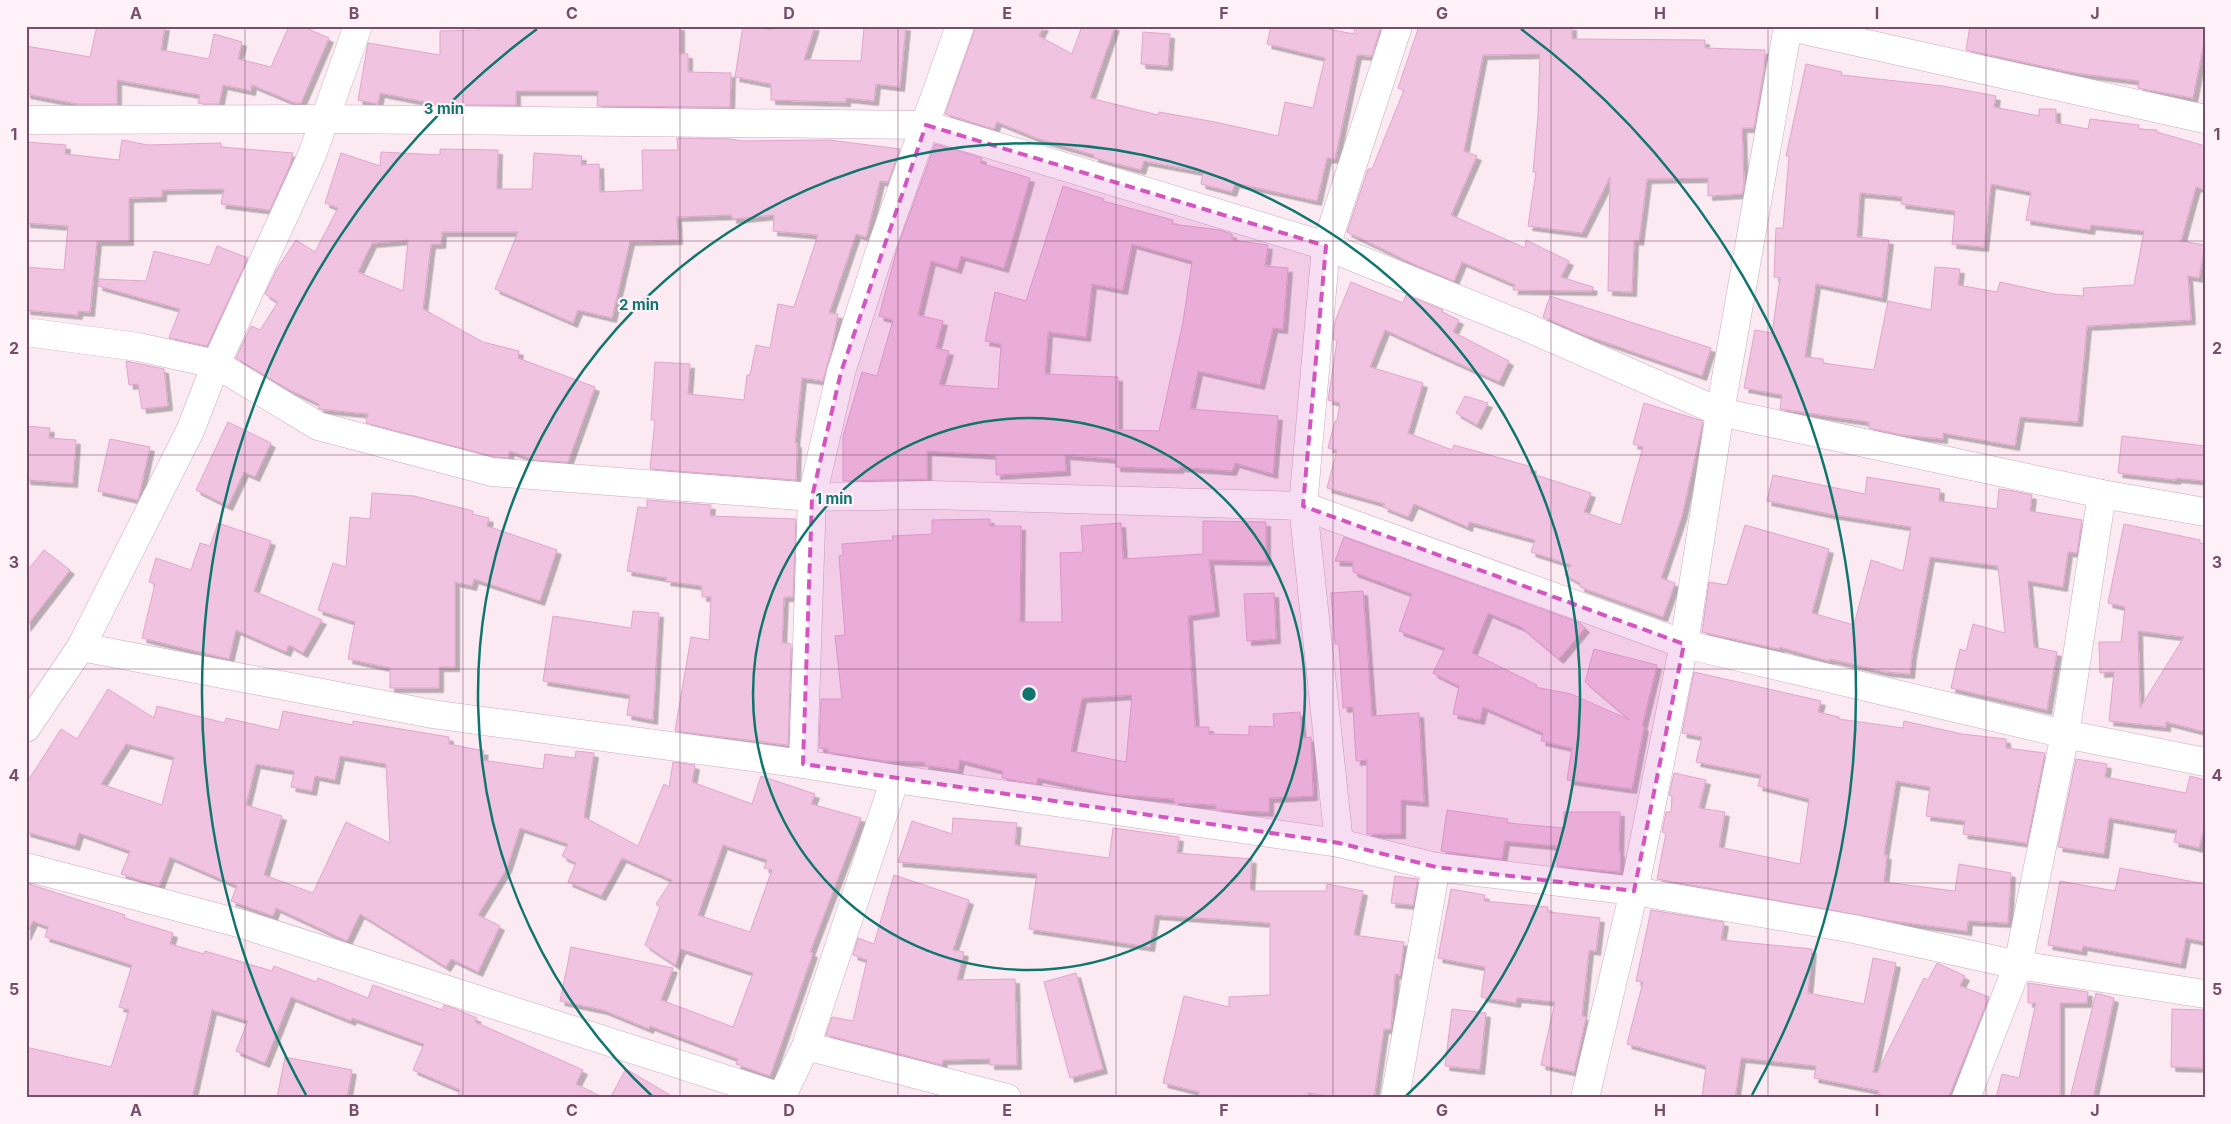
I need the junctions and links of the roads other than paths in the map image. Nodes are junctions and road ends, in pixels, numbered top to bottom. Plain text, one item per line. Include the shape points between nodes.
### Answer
1 (358, 26) edge
2 (960, 26) edge
3 (1398, 26) edge
4 (1787, 26) edge
5 (325, 119) junction
6 (2205, 119) edge
7 (26, 120) edge
8 (926, 125) junction
9 (1326, 246) junction
10 (26, 332) edge
11 (216, 364) junction
12 (1720, 412) junction
13 (2102, 494) junction
14 (812, 497) junction
15 (1303, 506) junction
16 (2205, 512) edge
17 (1684, 644) junction
18 (81, 646) junction
19 (26, 728) edge
20 (2065, 734) junction
21 (2205, 762) edge
22 (803, 764) junction
23 (895, 779) junction
24 (1340, 843) junction
25 (26, 867) edge
26 (1436, 867) junction
27 (1634, 891) junction
28 (2018, 964) junction
29 (2205, 994) edge
30 (806, 1046) junction
31 (781, 1098) edge
32 (1007, 1098) edge
33 (1395, 1098) edge
34 (1585, 1098) edge
35 (1966, 1098) edge

1 - 5 street
2 - 8 street
3 - 9 street
4 - 6 street
4 - 12 street
5 - 7 street
5 - 8 street
5 - 11 street via 312,155
8 - 9 street
8 - 14 street via 841,372
9 - 12 street via 1524,326
9 - 15 street
10 - 11 street via 138,346
11 - 14 street via 318,426 492,472
11 - 18 street via 190,431
12 - 13 street
12 - 17 street
13 - 16 street
13 - 20 street
14 - 15 street via 931,495
14 - 22 street
15 - 17 street
15 - 24 street
17 - 20 street
17 - 27 street
18 - 19 street
18 - 22 street via 432,714
20 - 21 street
20 - 28 street
22 - 23 street
23 - 24 street
23 - 30 street
24 - 26 street
25 - 31 street via 242,924
26 - 27 street
26 - 33 street
27 - 28 street via 1854,929
27 - 34 street
28 - 29 street
28 - 35 street
30 - 31 street
30 - 32 street

